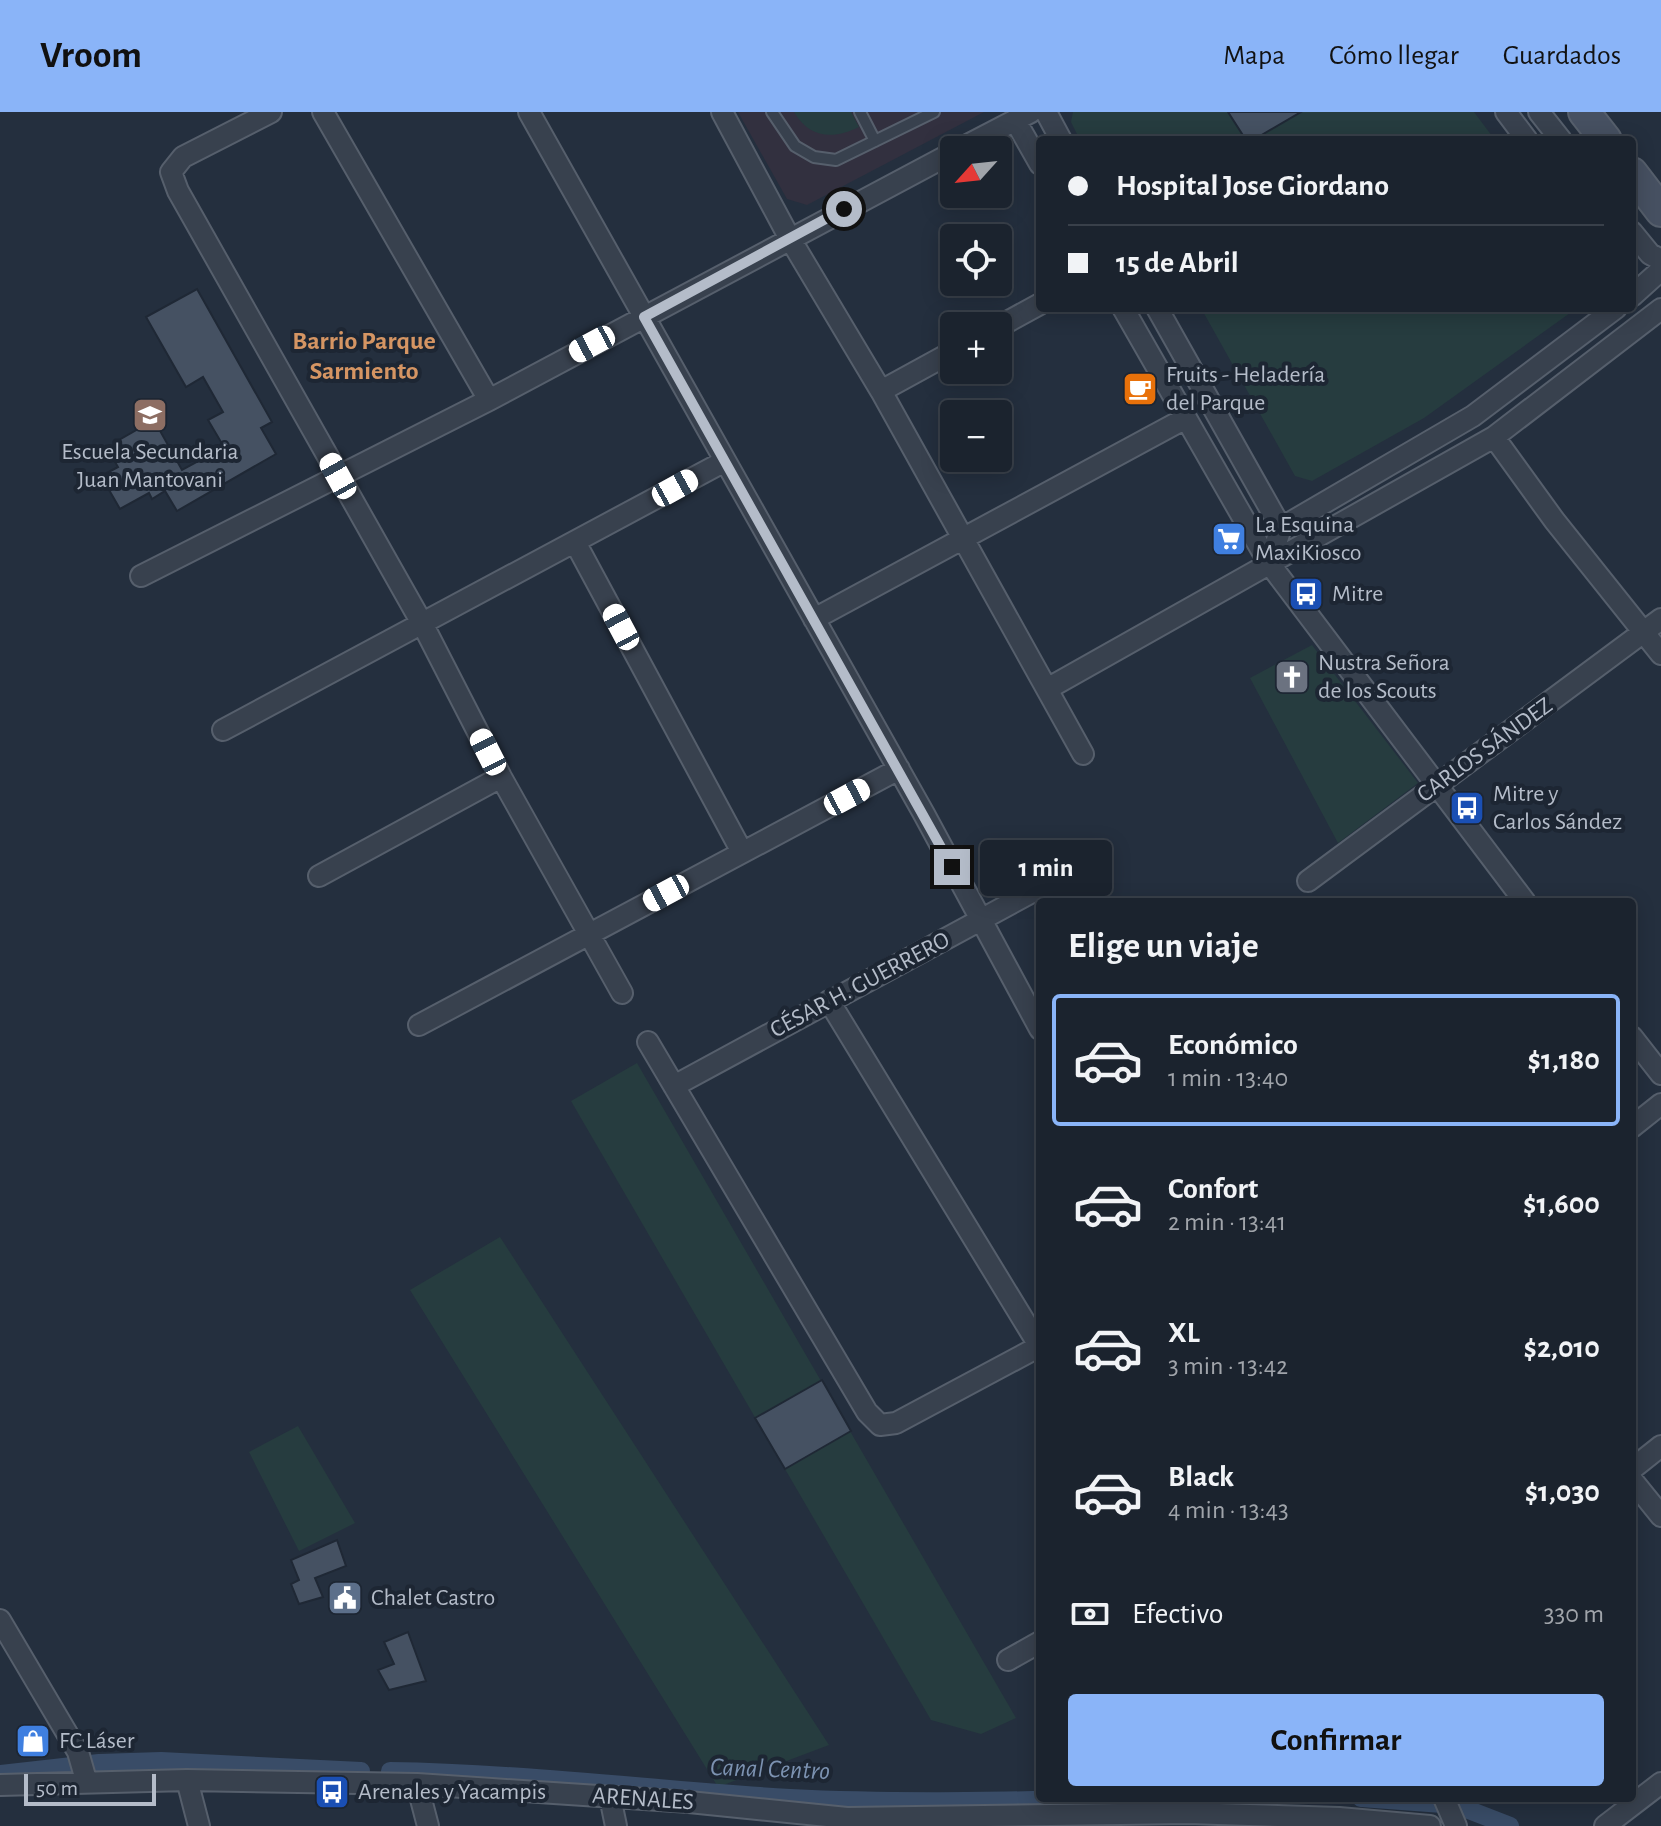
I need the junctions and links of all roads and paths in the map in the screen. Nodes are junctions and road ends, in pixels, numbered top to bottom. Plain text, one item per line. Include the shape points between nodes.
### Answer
1 (271, 112) edge
2 (323, 112) edge
3 (529, 112) edge
4 (722, 112) edge
5 (772, 112) edge
6 (860, 112) edge
7 (934, 112) edge
8 (1046, 112) edge
9 (1506, 112) edge
10 (1539, 112) edge
11 (1584, 112) edge
12 (1023, 116) edge
13 (985, 136) edge
14 (1059, 136) edge
15 (1524, 136) edge
16 (1558, 136) edge
17 (1603, 136) edge
18 (875, 141) junction
19 (1036, 153) edge
20 (940, 159) edge
21 (1636, 178) edge
22 (1661, 211) edge
23 (789, 237) junction
24 (1636, 238) edge
25 (1651, 260) edge
26 (1636, 288) edge
27 (1036, 306) edge
28 (1661, 309) edge
29 (1125, 312) edge
30 (1159, 312) edge
31 (1611, 312) edge
32 (644, 317) junction
33 (1012, 319) edge
34 (940, 359) edge
35 (881, 391) junction
36 (489, 400) junction
37 (1186, 418) junction
38 (1494, 437) junction
39 (725, 461) junction
40 (338, 476) junction
41 (1281, 528) junction
42 (963, 538) junction
43 (575, 542) junction
44 (1269, 563) junction
45 (141, 576) dead end
46 (814, 619) junction
47 (1661, 619) edge
48 (423, 625) junction
49 (1644, 633) junction
50 (1661, 654) edge
51 (1047, 689) junction
52 (223, 730) dead end
53 (1083, 754) dead end
54 (899, 769) junction
55 (501, 777) junction
56 (1435, 787) junction
57 (742, 852) junction
58 (319, 876) dead end
59 (1308, 881) dead end
60 (1045, 885) dead end
61 (1522, 898) edge
62 (981, 920) junction
63 (589, 934) junction
64 (622, 993) dead end
65 (829, 1001) junction
66 (1036, 1022) edge
67 (419, 1025) dead end
68 (648, 1042) dead end
69 (1636, 1042) edge
70 (1661, 1074) edge
71 (674, 1086) junction
72 (1661, 1104) edge
73 (1636, 1124) edge
74 (1036, 1340) edge
75 (1036, 1349) edge
76 (1661, 1446) edge
77 (1636, 1466) edge
78 (1636, 1485) edge
79 (1661, 1516) edge
80 (0, 1620) edge
81 (1036, 1644) edge
82 (1008, 1660) dead end
83 (83, 1768) junction
84 (187, 1780) junction
85 (1661, 1783) edge
86 (417, 1784) junction
87 (0, 1785) edge
88 (610, 1797) junction
89 (199, 1826) edge
90 (428, 1826) edge
91 (616, 1826) edge
92 (1430, 1826) edge
93 (1605, 1826) edge

1 - 40 street via 183,157 171,172
2 - 36 street
3 - 32 street
4 - 23 street
5 - 18 lane via 795,146 814,157 836,160
6 - 18 lane
7 - 18 lane
8 - 14 street
9 - 15 street
10 - 16 street
11 - 17 main road
12 - 13 street
12 - 19 street
20 - 23 street
21 - 22 main road
23 - 32 street
23 - 35 street
24 - 25 street
25 - 26 street
27 - 33 street
28 - 38 street
29 - 37 street
30 - 41 street
31 - 41 street via 1473,416
32 - 36 street
32 - 39 street
34 - 35 street
35 - 42 street
36 - 40 street
37 - 42 street
37 - 44 street
38 - 44 street
38 - 49 street
39 - 43 street
39 - 46 street
40 - 45 street
40 - 48 street
41 - 44 street
42 - 46 street
42 - 51 street
43 - 48 street
43 - 57 street
44 - 51 street
44 - 56 street
46 - 54 street
47 - 49 street, CARLOS SÁNDEZ
48 - 52 street
48 - 55 street
49 - 50 street
49 - 56 street, CARLOS SÁNDEZ
51 - 53 street
54 - 57 street
54 - 62 street
55 - 58 street
55 - 63 street
56 - 59 street, CARLOS SÁNDEZ
56 - 61 street
57 - 63 street
60 - 62 street, CÉSAR H. GUERRERO
62 - 65 street, CÉSAR H. GUERRERO
62 - 66 street
63 - 64 street
63 - 67 street
65 - 71 street, CÉSAR H. GUERRERO
65 - 74 street
68 - 71 street
69 - 70 street
71 - 75 street via 867,1412 880,1425 896,1423
72 - 73 street
76 - 77 street
78 - 79 street
80 - 83 street
81 - 82 street
83 - 84 street, ARENALES
83 - 87 street, ARENALES
84 - 86 street, ARENALES
84 - 89 street
85 - 93 street
86 - 88 street, ARENALES
86 - 90 street
88 - 91 street
88 - 92 street, ARENALES via 847,1818 1188,1813

